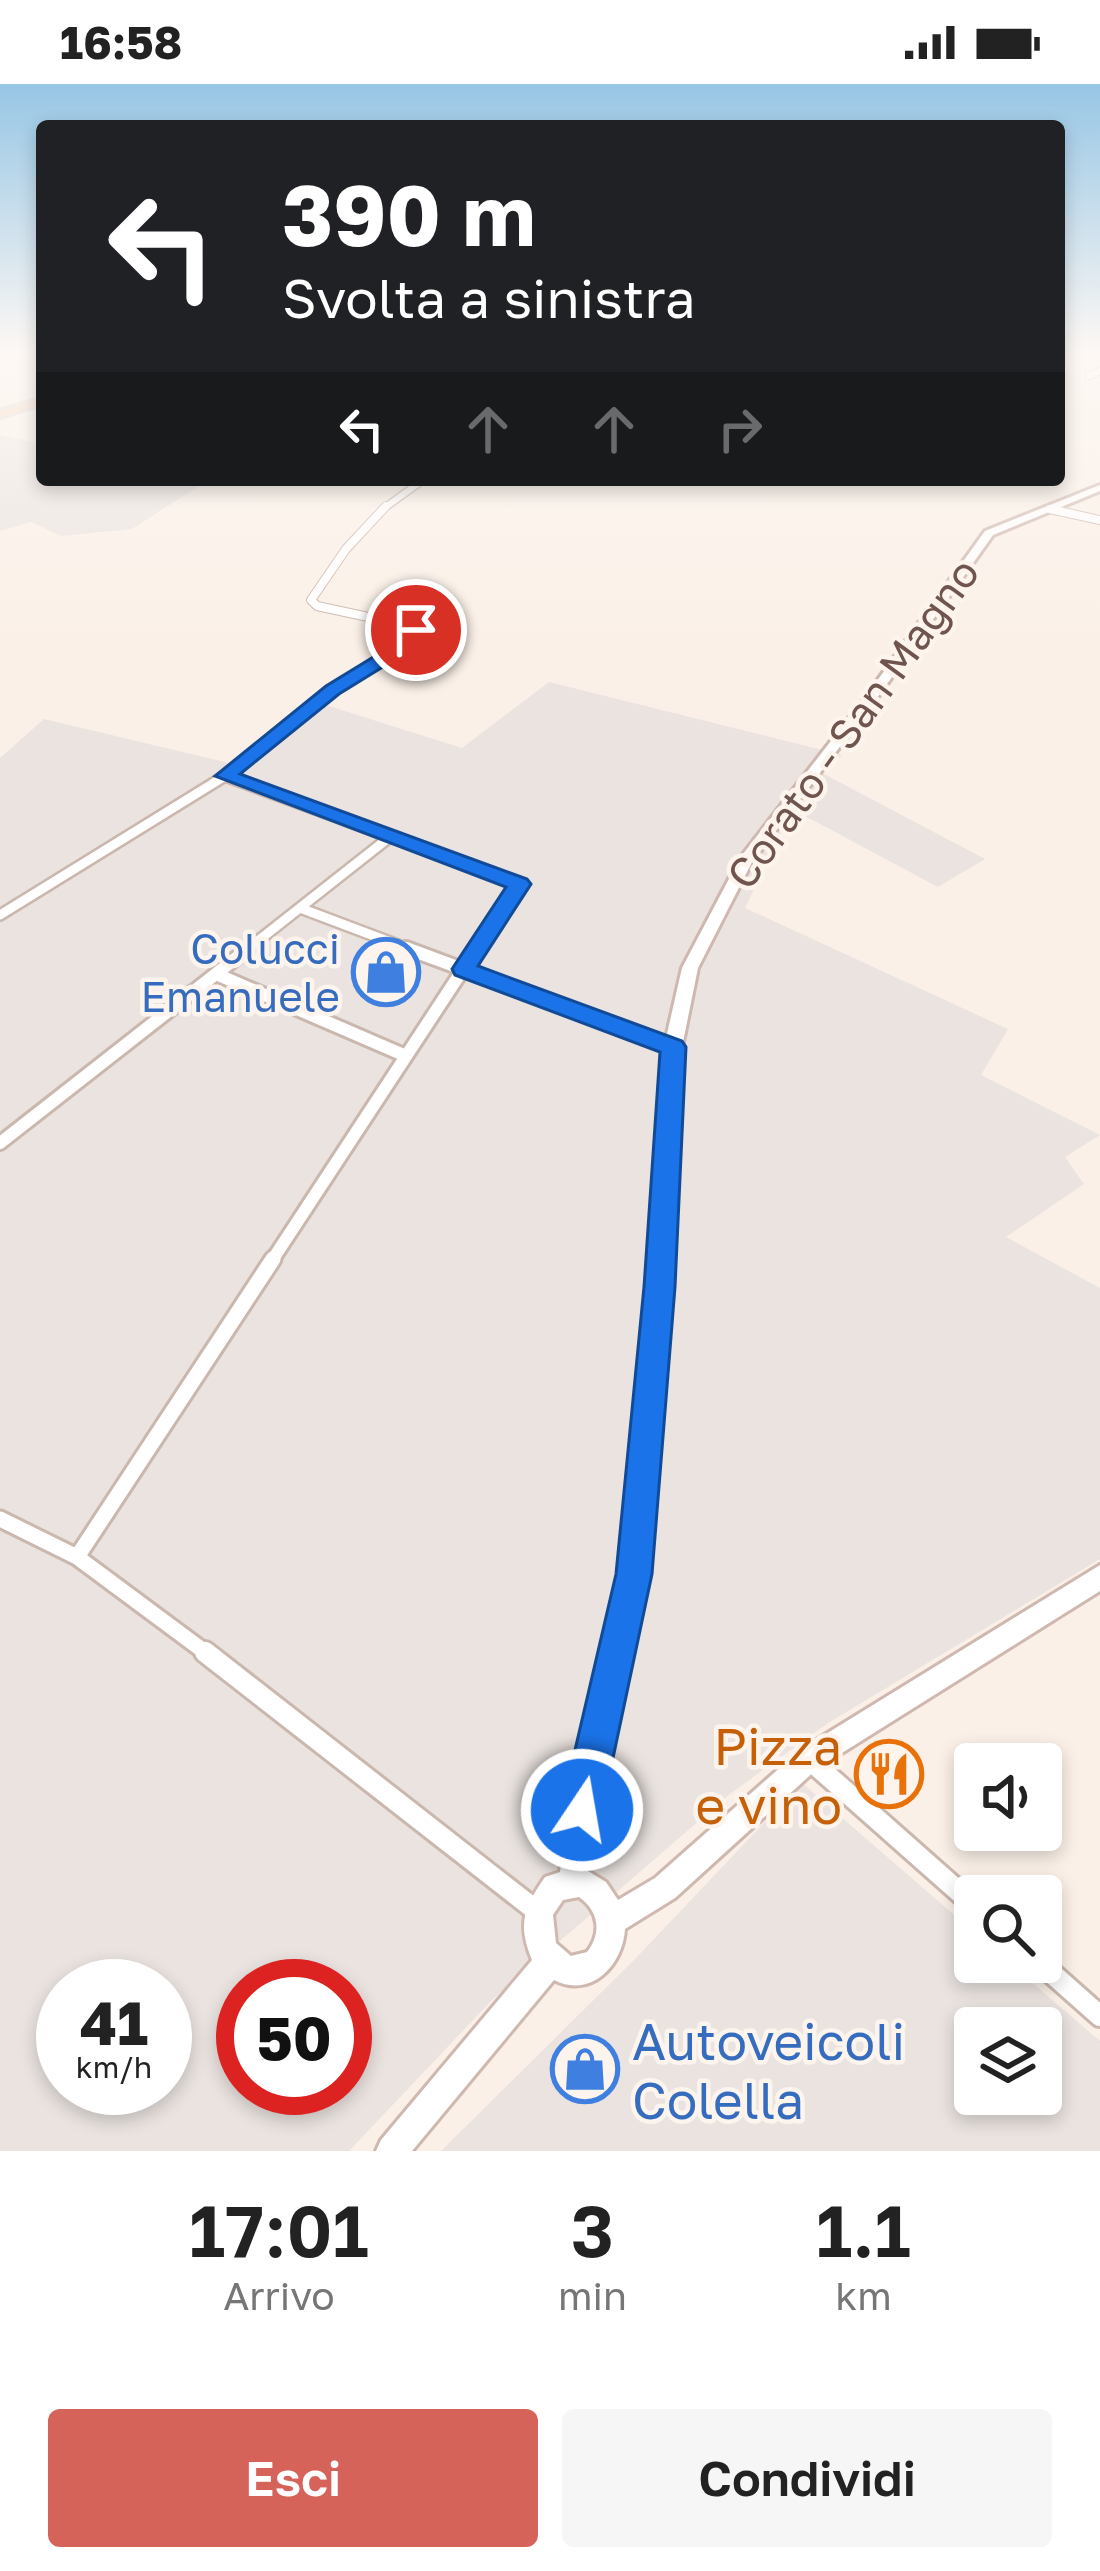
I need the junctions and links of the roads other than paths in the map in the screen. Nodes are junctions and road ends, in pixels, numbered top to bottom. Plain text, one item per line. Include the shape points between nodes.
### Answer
1 (412, 486) edge
2 (1100, 488) edge
3 (1050, 509) junction
4 (1100, 520) edge
5 (225, 776) junction
6 (392, 836) junction
7 (299, 908) junction
8 (0, 915) edge
9 (464, 969) junction
10 (216, 974) junction
11 (673, 1047) junction
12 (406, 1056) junction
13 (0, 1143) edge
14 (0, 1519) edge
15 (77, 1557) junction
16 (1100, 1577) edge
17 (809, 1760) junction
18 (573, 1881) junction
19 (954, 1888) edge
20 (538, 1912) junction
21 (613, 1921) junction
22 (550, 1960) junction
23 (1062, 1982) edge
24 (1100, 2016) edge
25 (392, 2151) edge

1 - 5 street via 348,548 311,600 410,626 416,637 332,690
2 - 3 main road, Corato - San Magno
3 - 4 street
3 - 11 main road, Corato - San Magno via 989,533 745,861 690,968
5 - 6 street
5 - 8 street
6 - 7 street
6 - 9 street via 519,884
7 - 9 street
7 - 10 street
9 - 11 street
9 - 12 street
10 - 12 street
10 - 13 street
11 - 18 main road, Corato - San Magno via 634,1574
12 - 15 street
14 - 15 street
15 - 20 street
16 - 17 main road
17 - 19 street
17 - 21 main road via 665,1888
18 - 20 main road via 548,1893
18 - 21 main road via 599,1892
20 - 22 main road via 538,1938
21 - 22 main road via 607,1952 593,1966 575,1972
22 - 25 main road
23 - 24 street

